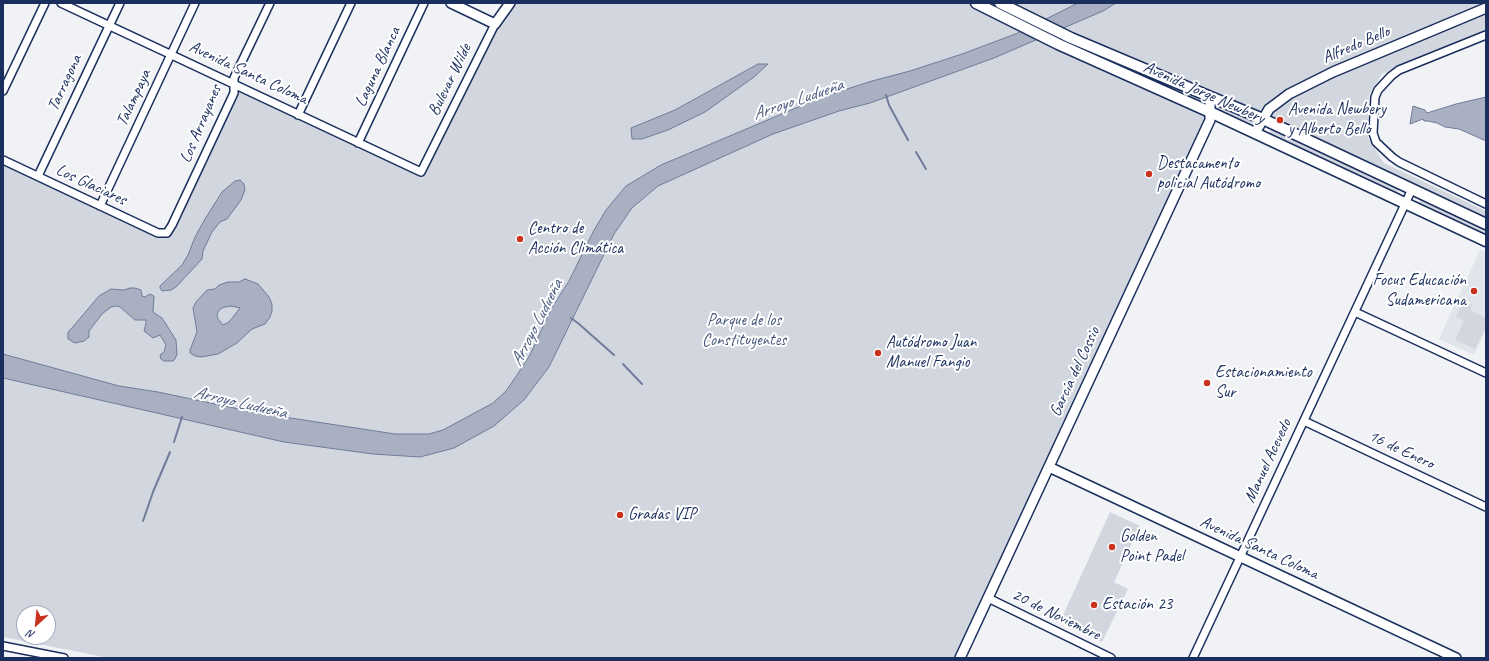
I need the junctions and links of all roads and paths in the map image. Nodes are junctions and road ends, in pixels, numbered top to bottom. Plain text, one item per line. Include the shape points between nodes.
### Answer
1 (45, 3) edge
2 (61, 3) edge
3 (120, 3) edge
4 (195, 3) edge
5 (270, 3) edge
6 (351, 3) edge
7 (424, 3) edge
8 (451, 3) edge
9 (510, 3) edge
10 (976, 3) edge
11 (1000, 3) edge
12 (1486, 8) edge
13 (495, 24) junction
14 (109, 26) junction
15 (1486, 35) edge
16 (171, 55) junction
17 (234, 85) junction
18 (3, 91) edge
19 (1213, 98) junction
20 (1210, 112) junction
21 (298, 114) junction
22 (1263, 119) junction
23 (1255, 133) junction
24 (358, 143) junction
25 (3, 160) edge
26 (421, 172) joint
27 (38, 176) junction
28 (1412, 189) junction
29 (1405, 204) junction
30 (1486, 204) edge
31 (100, 206) junction
32 (1486, 224) edge
33 (167, 233) joint
34 (1486, 241) edge
35 (1355, 312) junction
36 (1486, 373) edge
37 (1304, 421) junction
38 (1049, 467) junction
39 (1486, 507) edge
40 (1240, 557) junction
41 (988, 598) junction
42 (3, 646) edge
43 (64, 658) edge
44 (960, 658) edge
45 (1111, 658) edge
46 (1193, 658) edge
47 (1456, 658) edge

1 - 18 street
2 - 14 street, Avenida Santa Coloma
3 - 14 street, Tarragona
4 - 16 street, Talampaya
5 - 17 street, Los Arrayanes via 234,78
6 - 21 street
7 - 24 street, Laguna Blanca
8 - 13 street
9 - 13 street, Bulevar Wilde
10 - 20 main road, Avenida Jorge Newbery via 1058,44
11 - 19 main road, Avenida Jorge Newbery via 1071,38
12 - 22 street, Alfredo Bello via 1333,72 1289,94 1269,109
13 - 26 street, Bulevar Wilde
14 - 16 street, Avenida Santa Coloma
14 - 27 street, Tarragona
15 - 30 street via 1399,70 1391,76 1375,97 1373,133 1376,142 1399,162
16 - 17 street, Avenida Santa Coloma
16 - 31 street, Talampaya
17 - 21 street, Avenida Santa Coloma
17 - 33 street, Los Arrayanes via 234,93
19 - 20 street, García del Cossio
19 - 22 main road, Avenida Jorge Newbery
20 - 23 main road, Avenida Jorge Newbery
20 - 38 street, García del Cossio via 1210,120
21 - 24 street, Avenida Santa Coloma
22 - 23 street, Alfredo Bello
22 - 28 main road, Avenida Jorge Newbery
23 - 29 main road, Avenida Jorge Newbery
24 - 26 street, Avenida Santa Coloma
25 - 27 street, Los Glaciares
27 - 31 street, Los Glaciares
28 - 29 street, Manuel Acevedo
28 - 32 main road, Avenida Jorge Newbery
29 - 34 main road, Avenida Jorge Newbery
29 - 35 street, Manuel Acevedo
31 - 33 street, Los Glaciares via 158,233
35 - 36 street
35 - 37 street, Manuel Acevedo
37 - 39 street, 16 de Enero
37 - 40 street, Manuel Acevedo
38 - 40 street, Avenida Santa Coloma
38 - 41 street, García del Cossio
40 - 46 street, Manuel Acevedo
40 - 47 street, Avenida Santa Coloma
41 - 44 street, García del Cossio
41 - 45 street, 20 de Noviembre
42 - 43 street

